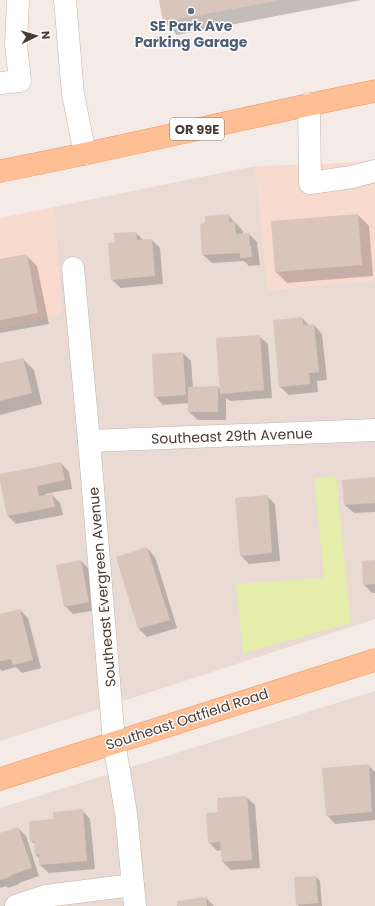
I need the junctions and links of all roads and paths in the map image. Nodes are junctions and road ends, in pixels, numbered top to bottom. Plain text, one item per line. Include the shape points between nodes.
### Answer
1 (18, 0) edge
2 (65, 0) edge
3 (0, 83) edge
4 (375, 91) edge
5 (308, 104) junction
6 (85, 154) junction
7 (0, 171) edge
8 (375, 171) edge
9 (73, 268) dead end
10 (375, 430) edge
11 (89, 441) junction
12 (375, 660) edge
13 (114, 742) junction
14 (0, 779) edge
15 (133, 885) junction
16 (16, 906) edge
17 (135, 906) edge

1 - 3 street via 16,45 20,80
2 - 6 street via 73,94
4 - 5 main road, OR 99E
5 - 6 main road, OR 99E
5 - 8 street via 310,182 352,177
6 - 7 main road, OR 99E
9 - 11 street, Southeast Evergreen Avenue
10 - 11 street, Southeast 29th Avenue
11 - 13 street, Southeast Evergreen Avenue
12 - 13 main road, Southeast Oatfield Road
13 - 14 main road, Southeast Oatfield Road
13 - 15 street, Southeast Evergreen Avenue via 126,813
15 - 16 street via 46,896
15 - 17 street, Southeast Evergreen Avenue

